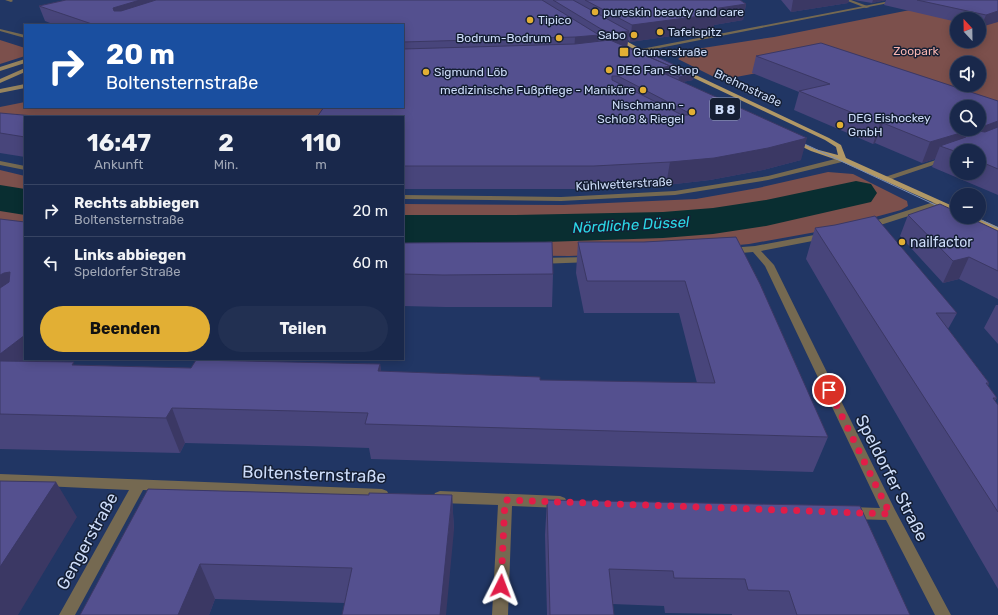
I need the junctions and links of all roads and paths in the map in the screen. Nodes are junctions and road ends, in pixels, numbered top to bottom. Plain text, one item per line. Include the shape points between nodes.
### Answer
1 (847, 0) edge
2 (902, 0) edge
3 (868, 7) junction
4 (0, 30) edge
5 (610, 34) edge
6 (24, 37) edge
7 (639, 50) junction
8 (627, 51) edge
9 (651, 55) edge
10 (24, 61) edge
11 (675, 67) edge
12 (0, 69) edge
13 (24, 70) edge
14 (24, 78) edge
15 (0, 81) edge
16 (24, 86) edge
17 (0, 91) edge
18 (784, 136) edge
19 (950, 157) edge
20 (843, 158) junction
21 (0, 163) edge
22 (24, 168) edge
23 (886, 178) junction
24 (404, 197) edge
25 (940, 203) junction
26 (950, 208) edge
27 (985, 224) edge
28 (861, 227) edge
29 (998, 230) edge
30 (835, 234) edge
31 (755, 249) junction
32 (718, 252) edge
33 (596, 259) edge
34 (526, 262) edge
35 (0, 479) edge
36 (139, 485) junction
37 (394, 495) edge
38 (426, 496) edge
39 (505, 500) junction
40 (576, 502) edge
41 (835, 512) edge
42 (890, 514) junction
43 (67, 615) edge
44 (500, 615) edge
45 (943, 615) edge

1 - 3 street
2 - 3 street
3 - 7 street
4 - 6 street
5 - 7 main road
7 - 8 main road
7 - 9 main road
10 - 12 main road
11 - 20 main road, Brehmstraße / B 8 via 827,139 839,146
13 - 15 main road
14 - 15 main road
16 - 17 main road
18 - 20 main road via 813,150
19 - 23 street
20 - 23 main road
20 - 24 street, Kühlwetterstraße via 768,178 675,193 568,199
21 - 22 street
23 - 25 main road
25 - 26 main road
25 - 28 street
27 - 29 main road
30 - 31 street
31 - 32 street
31 - 42 street, Speldorfer Straße via 769,265
33 - 34 street
35 - 36 street, Boltensternstraße
36 - 37 street, Boltensternstraße
36 - 43 street, Gengerstraße
38 - 39 street
39 - 40 street
39 - 44 street
41 - 42 street
42 - 45 street, Speldorfer Straße

